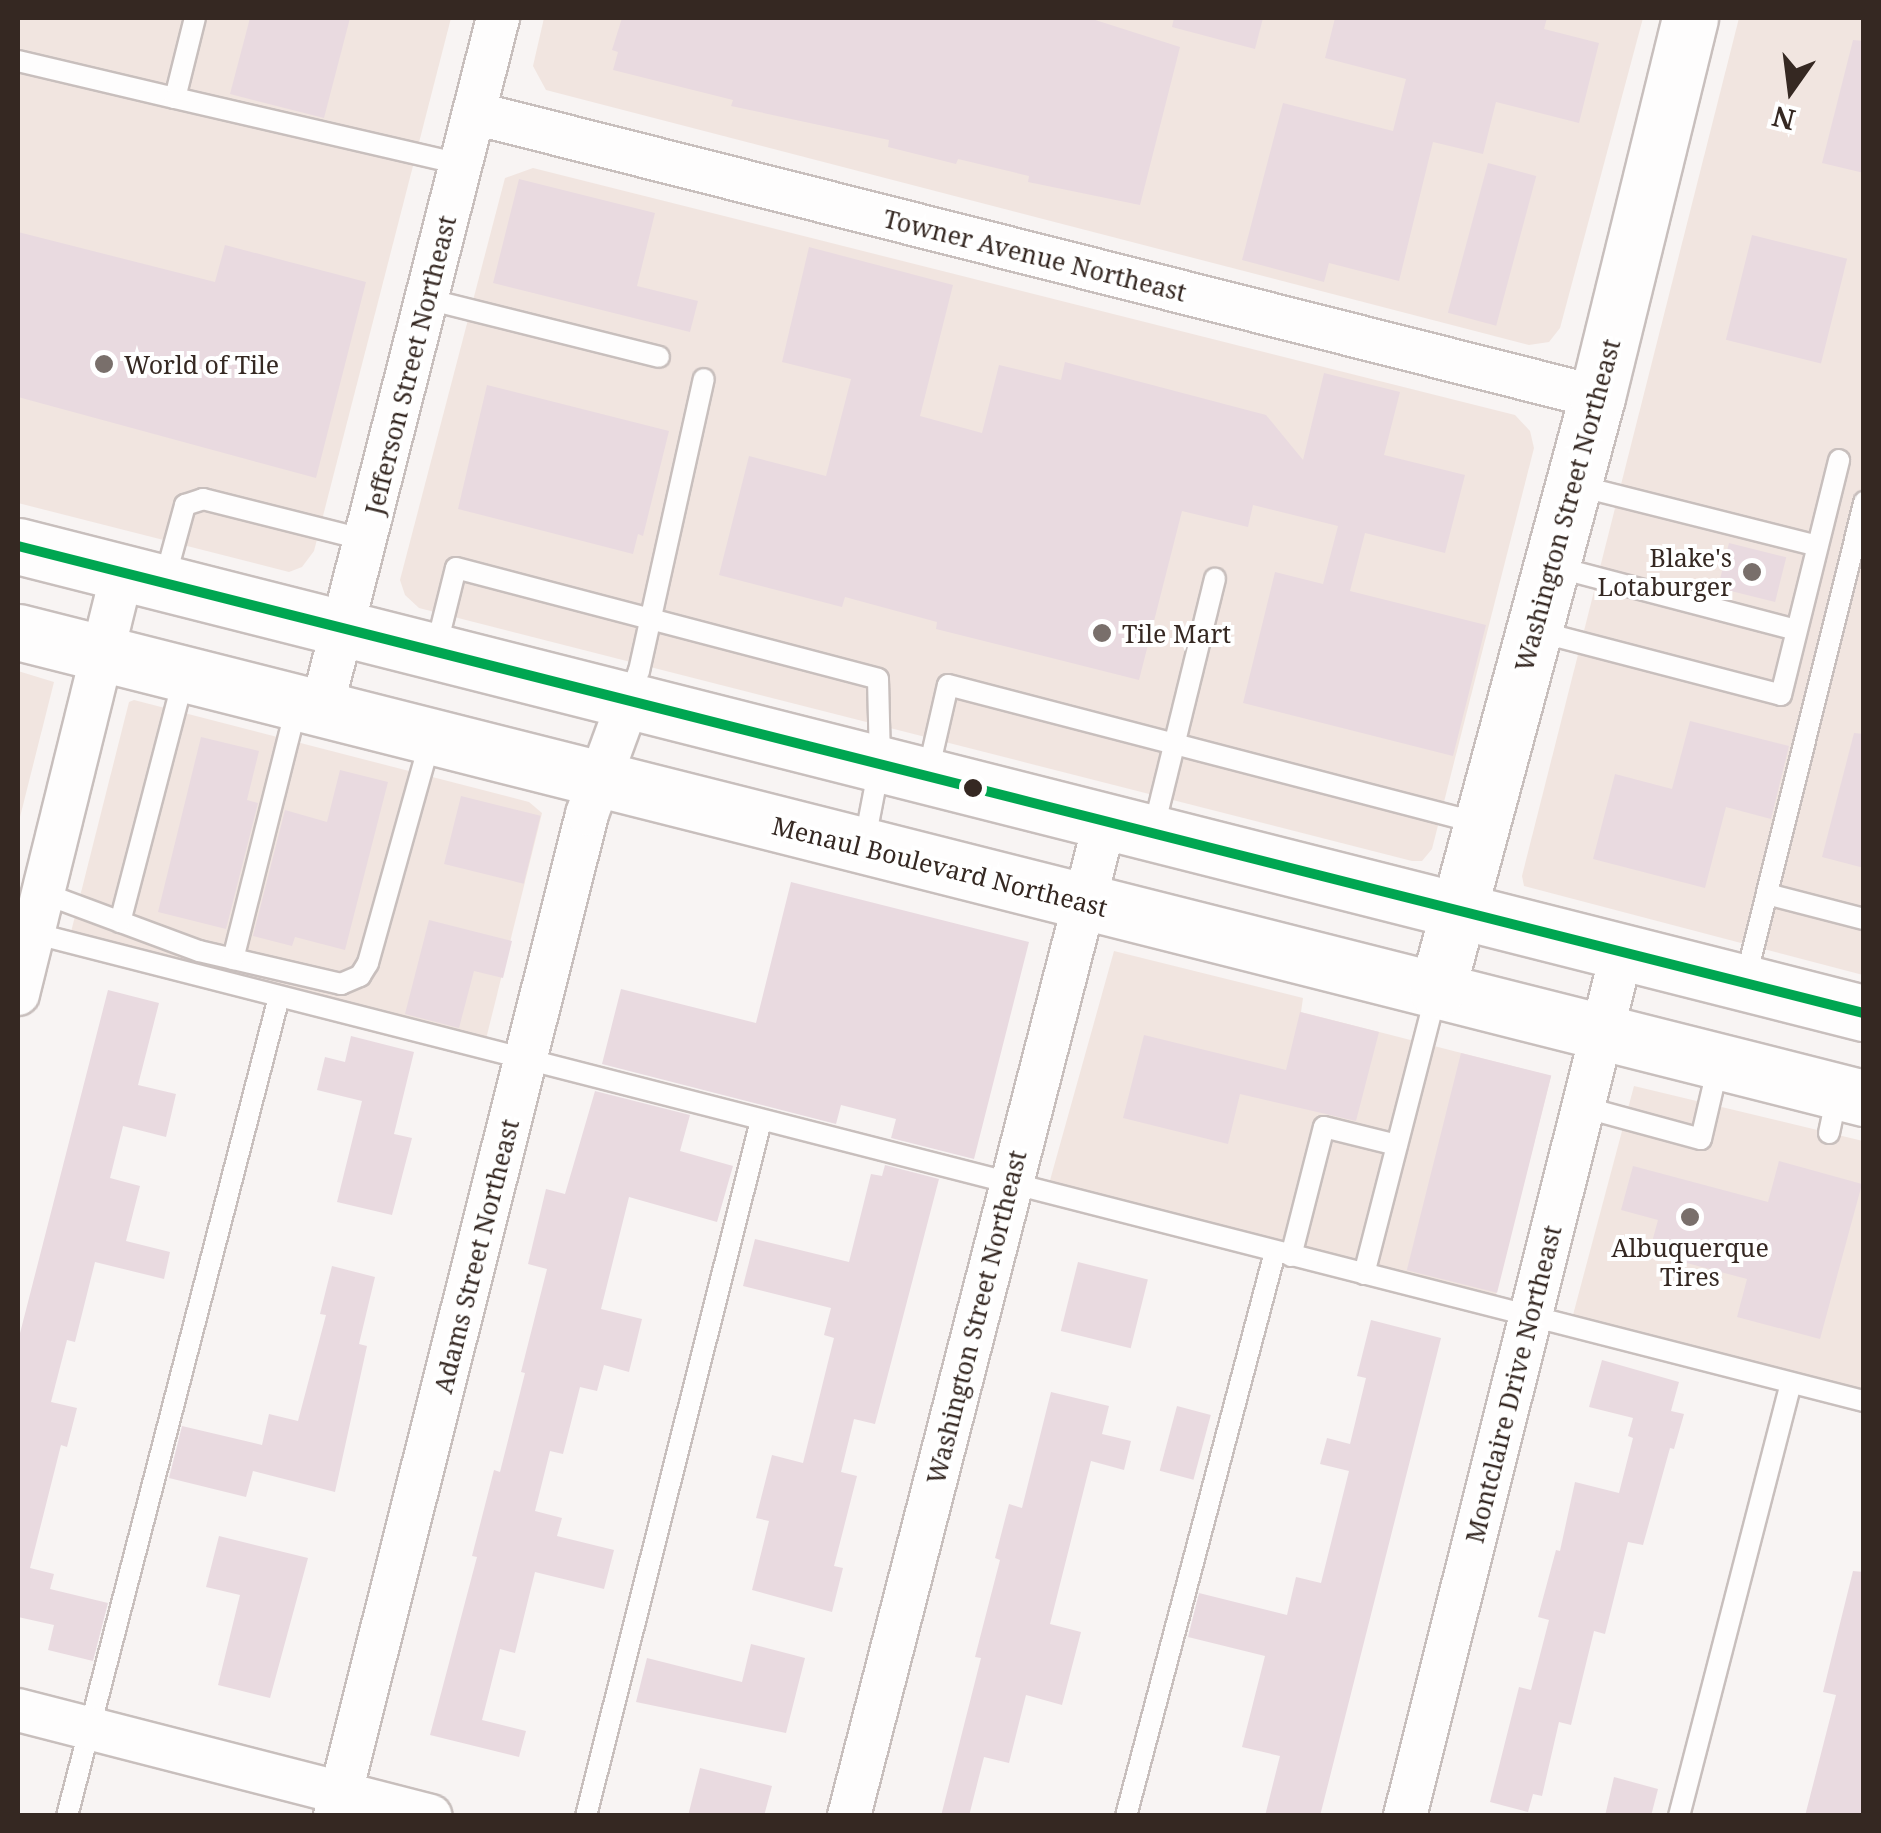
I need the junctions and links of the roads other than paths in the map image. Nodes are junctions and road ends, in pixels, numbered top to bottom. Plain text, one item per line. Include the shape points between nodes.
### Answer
1 (195, 18) edge
2 (498, 18) edge
3 (1690, 18) edge
4 (18, 61) edge
5 (174, 98) junction
6 (474, 113) junction
7 (461, 164) junction
8 (427, 299) junction
9 (659, 357) dead end
10 (704, 379) dead end
11 (1597, 397) junction
12 (1839, 460) dead end
13 (1574, 485) junction
14 (1829, 500) junction
15 (1863, 506) edge
16 (366, 540) junction
17 (18, 546) edge
18 (1817, 546) junction
19 (1551, 566) junction
20 (143, 576) junction
21 (1215, 578) dead end
22 (650, 618) junction
23 (344, 627) junction
24 (1534, 630) junction
25 (1796, 630) junction
26 (18, 632) edge
27 (436, 651) junction
28 (102, 653) junction
29 (185, 675) junction
30 (1781, 695) junction
31 (628, 700) junction
32 (1814, 704) junction
33 (309, 708) junction
34 (430, 739) junction
35 (1174, 745) junction
36 (904, 768) junction
37 (596, 779) junction
38 (1129, 824) junction
39 (1482, 824) junction
40 (864, 847) junction
41 (1767, 894) junction
42 (1083, 902) junction
43 (1459, 912) junction
44 (31, 918) edge
45 (1864, 919) edge
46 (120, 922) junction
47 (1622, 952) junction
48 (232, 959) junction
49 (1745, 983) junction
50 (1438, 990) junction
51 (18, 994) edge
52 (279, 997) junction
53 (1864, 1013) edge
54 (1602, 1032) junction
55 (525, 1060) junction
56 (1719, 1063) junction
57 (1583, 1107) junction
58 (1843, 1108) edge
59 (761, 1121) junction
60 (1398, 1145) junction
61 (1010, 1184) junction
62 (1283, 1254) junction
63 (1364, 1274) junction
64 (1529, 1316) junction
65 (1791, 1383) junction
66 (1864, 1401) edge
67 (18, 1710) edge
68 (89, 1728) junction
69 (338, 1804) edge
70 (66, 1816) edge
71 (432, 1816) edge
72 (586, 1816) edge
73 (848, 1816) edge
74 (1126, 1816) edge
75 (1405, 1816) edge
76 (1679, 1816) edge

1 - 5 lane
2 - 6 street, Jefferson Street Northeast
3 - 11 main road, Washington Street Northeast
4 - 5 lane
5 - 7 lane
6 - 7 street, Jefferson Street Northeast
6 - 11 street, Towner Avenue Northeast
7 - 8 street, Jefferson Street Northeast
8 - 9 lane
8 - 16 street, Jefferson Street Northeast
10 - 22 lane
11 - 13 main road, Washington Street Northeast
12 - 14 lane
13 - 18 lane
13 - 19 main road, Washington Street Northeast
14 - 15 lane
14 - 18 lane
15 - 32 lane
16 - 20 lane via 203,499 185,505
16 - 23 street, Jefferson Street Northeast
17 - 20 main road
18 - 25 lane
19 - 24 main road, Washington Street Northeast
19 - 25 lane
20 - 23 main road
20 - 28 street
21 - 35 lane
22 - 27 lane via 456,568
22 - 31 lane
22 - 36 lane via 878,680
23 - 27 main road
23 - 33 street, Jefferson Street Northeast
24 - 30 lane
24 - 39 main road, Washington Street Northeast
25 - 30 lane
26 - 28 main road, Menaul Boulevard Northeast
27 - 31 main road
28 - 29 main road, Menaul Boulevard Northeast
28 - 44 street
29 - 33 main road, Menaul Boulevard Northeast
29 - 46 lane
30 - 32 lane
31 - 36 main road
31 - 37 street, Adams Street Northeast
32 - 41 lane
33 - 34 main road, Menaul Boulevard Northeast
33 - 48 lane
34 - 37 main road, Menaul Boulevard Northeast
34 - 48 lane via 360,976 341,984
35 - 36 lane via 948,685
35 - 38 lane
35 - 39 lane
36 - 38 main road
36 - 40 lane
37 - 40 main road, Menaul Boulevard Northeast
37 - 55 street, Adams Street Northeast
38 - 42 street, Washington Street Northeast
38 - 43 main road
39 - 43 main road, Washington Street Northeast
40 - 42 main road, Menaul Boulevard Northeast
41 - 45 lane
41 - 49 lane
42 - 50 main road, Menaul Boulevard Northeast
42 - 61 street, Washington Street Northeast
43 - 47 main road
43 - 50 main road, Washington Street Northeast
44 - 46 lane
44 - 51 street
44 - 52 lane
46 - 48 lane
47 - 49 main road
47 - 54 street, Montclaire Drive Northeast
49 - 53 main road
50 - 54 main road, Menaul Boulevard Northeast
50 - 60 lane
52 - 55 lane
52 - 68 lane
54 - 56 main road, Menaul Boulevard Northeast
54 - 57 street, Montclaire Drive Northeast
55 - 59 lane
55 - 69 street, Adams Street Northeast
56 - 57 lane via 1701,1139
56 - 58 main road, Menaul Boulevard Northeast
57 - 64 street, Montclaire Drive Northeast
59 - 61 lane
59 - 72 lane
60 - 62 lane via 1324,1127
60 - 63 lane
61 - 62 lane
61 - 73 street, Washington Street Northeast
62 - 63 lane
62 - 74 lane
63 - 64 lane
64 - 65 lane
64 - 75 street, Montclaire Drive Northeast
65 - 66 lane
65 - 76 lane
67 - 68 street
68 - 69 street
68 - 70 lane
69 - 71 street

